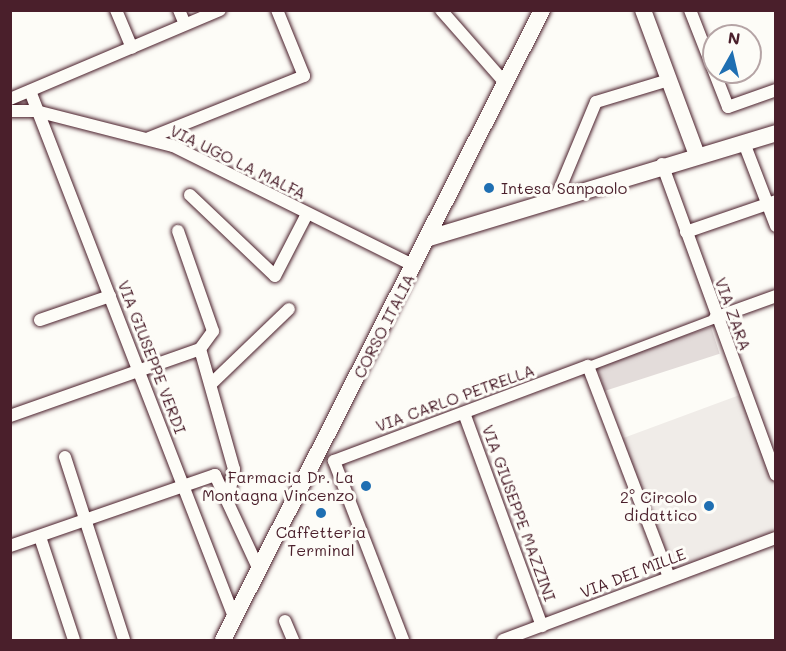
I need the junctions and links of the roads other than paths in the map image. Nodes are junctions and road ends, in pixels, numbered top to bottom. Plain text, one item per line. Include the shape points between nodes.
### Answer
1 (116, 10) edge
2 (179, 10) edge
3 (220, 10) edge
4 (277, 10) edge
5 (441, 10) edge
6 (542, 10) edge
7 (643, 10) edge
8 (690, 10) edge
9 (185, 24) junction
10 (132, 48) junction
11 (669, 80) junction
12 (506, 84) junction
13 (776, 90) edge
14 (30, 91) junction
15 (10, 99) edge
16 (10, 111) edge
17 (36, 111) junction
18 (776, 133) edge
19 (149, 138) junction
20 (744, 143) junction
21 (697, 155) junction
22 (662, 164) junction
23 (190, 195) dead end
24 (556, 198) junction
25 (771, 203) edge
26 (307, 213) junction
27 (776, 226) edge
28 (178, 231) dead end
29 (686, 232) junction
30 (429, 238) junction
31 (415, 266) junction
32 (110, 296) junction
33 (776, 296) edge
34 (288, 309) dead end
35 (715, 318) junction
36 (40, 320) dead end
37 (200, 349) junction
38 (588, 366) junction
39 (139, 372) junction
40 (210, 384) junction
41 (464, 413) junction
42 (10, 416) edge
43 (317, 456) junction
44 (65, 457) dead end
45 (334, 461) junction
46 (776, 475) edge
47 (185, 487) junction
48 (228, 500) junction
49 (86, 521) junction
50 (40, 537) junction
51 (776, 538) edge
52 (10, 546) edge
53 (259, 570) junction
54 (669, 577) junction
55 (234, 617) junction
56 (285, 621) dead end
57 (542, 626) junction
58 (74, 640) edge
59 (124, 640) edge
60 (222, 640) edge
61 (292, 640) edge
62 (403, 640) edge
63 (503, 640) edge

1 - 10 street
2 - 9 street
3 - 9 street
4 - 19 street via 304,76
5 - 12 street
6 - 12 main road, CORSO ITALIA
7 - 11 main road
8 - 13 street via 728,107
9 - 10 street
10 - 14 street
11 - 21 main road
11 - 24 street via 596,102
12 - 30 main road, CORSO ITALIA
14 - 15 street
14 - 17 street
16 - 17 street, VIA UGO LA MALFA
17 - 19 street, VIA UGO LA MALFA
17 - 32 street, VIA GIUSEPPE VERDI
18 - 20 main road
19 - 26 street, VIA UGO LA MALFA
20 - 21 main road
20 - 25 street
21 - 22 main road
22 - 24 main road
22 - 29 street, VIA ZARA
23 - 26 street, VIA UGO LA MALFA via 275,276
24 - 30 main road
25 - 27 street
25 - 29 street
26 - 31 street, VIA UGO LA MALFA
28 - 37 street via 213,332
29 - 35 street, VIA ZARA
30 - 31 main road, CORSO ITALIA
31 - 43 main road, CORSO ITALIA
32 - 36 street
32 - 39 street, VIA GIUSEPPE VERDI
33 - 35 street
34 - 40 street
35 - 38 street
35 - 46 street, VIA ZARA
37 - 39 street
37 - 40 street
38 - 41 street, VIA CARLO PETRELLA
38 - 54 street
39 - 42 street
39 - 47 street, VIA GIUSEPPE VERDI
40 - 48 street via 234,469
41 - 45 street, VIA CARLO PETRELLA
41 - 57 street, VIA GIUSEPPE MAZZINI
43 - 45 street
43 - 53 main road, CORSO ITALIA
44 - 49 street
45 - 62 street
47 - 48 street via 215,475
47 - 49 street
47 - 55 street, VIA GIUSEPPE VERDI
48 - 53 street
49 - 50 street
49 - 59 street
50 - 52 street
50 - 58 street
51 - 54 street, VIA DEI MILLE
53 - 55 main road, CORSO ITALIA
54 - 57 street, VIA DEI MILLE
55 - 60 main road, CORSO ITALIA
56 - 61 street
57 - 63 street, VIA DEI MILLE

